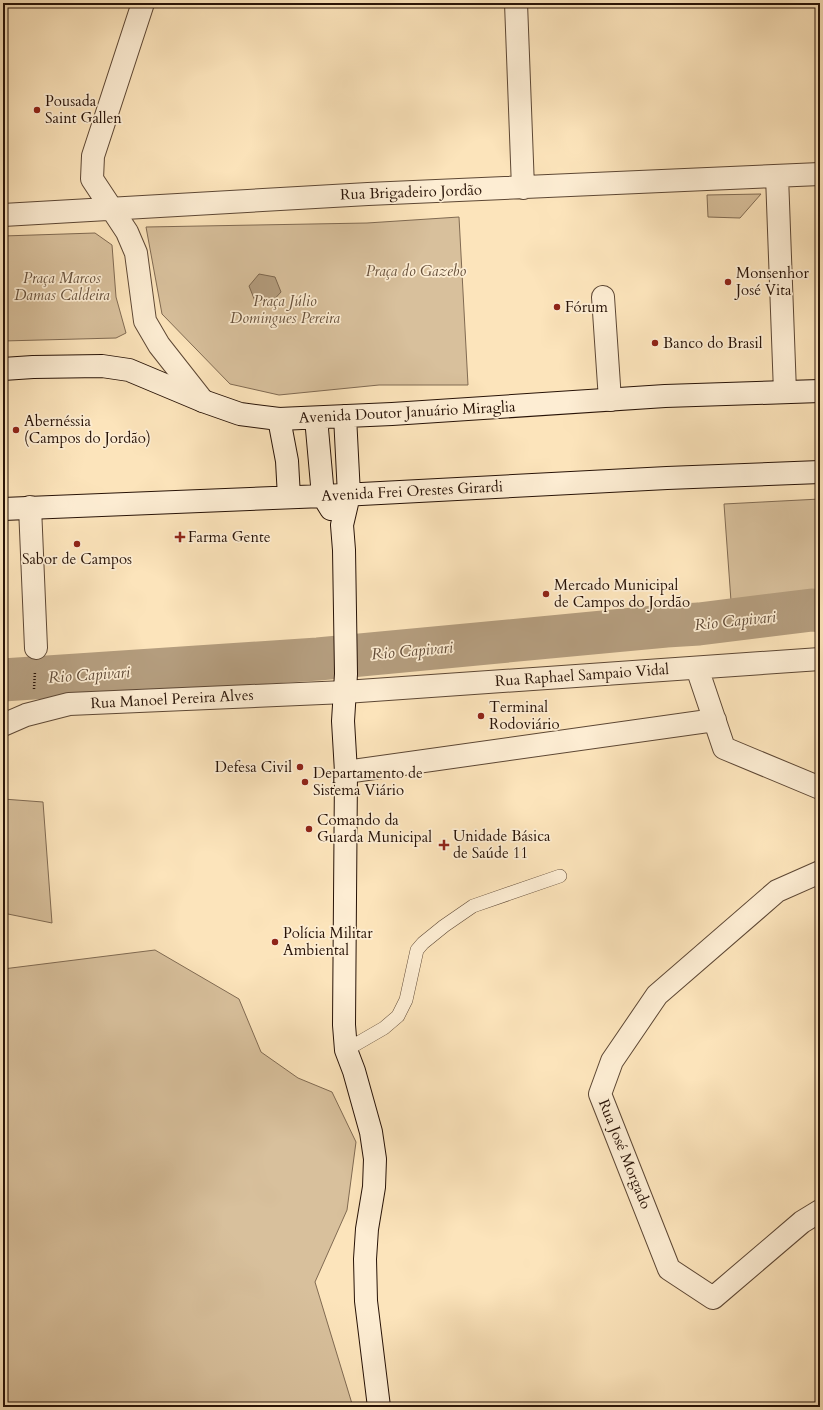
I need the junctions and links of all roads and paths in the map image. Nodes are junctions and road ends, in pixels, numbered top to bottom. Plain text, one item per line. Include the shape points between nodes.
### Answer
1 (143, 3) edge
2 (516, 3) edge
3 (820, 174) edge
4 (777, 176) junction
5 (523, 188) junction
6 (112, 208) junction
7 (3, 215) edge
8 (603, 297) dead end
9 (3, 369) edge
10 (785, 392) junction
11 (820, 392) edge
12 (610, 400) junction
13 (204, 401) junction
14 (345, 416) junction
15 (316, 418) junction
16 (279, 419) junction
17 (820, 472) edge
18 (349, 494) junction
19 (322, 496) junction
20 (289, 497) junction
21 (30, 507) junction
22 (3, 509) edge
23 (342, 524) junction
24 (36, 648) dead end
25 (820, 659) edge
26 (697, 668) junction
27 (345, 683) junction
28 (715, 720) junction
29 (3, 725) edge
30 (346, 772) junction
31 (820, 788) edge
32 (820, 872) edge
33 (560, 876) dead end
34 (346, 1050) junction
35 (820, 1211) edge
36 (379, 1407) edge

1 - 6 street via 93,156 92,179
2 - 5 street
3 - 4 street, Rua Brigadeiro Jordão
4 - 5 street, Rua Brigadeiro Jordão
4 - 10 street
5 - 6 street, Rua Brigadeiro Jordão
6 - 7 street, Rua Brigadeiro Jordão
6 - 13 street via 136,253 145,321 159,345
8 - 12 street
9 - 13 street, Avenida Doutor Januário Miraglia via 33,366 102,366 129,370
10 - 11 street, Avenida Doutor Januário Miraglia
10 - 12 street, Avenida Doutor Januário Miraglia
12 - 14 street, Avenida Doutor Januário Miraglia
13 - 16 street, Avenida Doutor Januário Miraglia via 240,414
14 - 15 street, Avenida Doutor Januário Miraglia
14 - 18 street
15 - 16 street, Avenida Doutor Januário Miraglia
15 - 19 street
16 - 20 street via 287,461
17 - 18 street, Avenida Frei Orestes Girardi
18 - 19 street, Avenida Frei Orestes Girardi
18 - 23 street
19 - 20 street, Avenida Frei Orestes Girardi
19 - 23 street
20 - 21 street, Avenida Frei Orestes Girardi
21 - 22 street, Avenida Frei Orestes Girardi
21 - 24 street
23 - 27 street
25 - 26 street, Rua Raphael Sampaio Vidal
26 - 27 street, Rua Raphael Sampaio Vidal
26 - 28 street
27 - 29 street, Rua Manoel Pereira Alves via 68,704 26,715
27 - 30 street via 343,721
28 - 30 street
28 - 31 street via 724,748
30 - 34 street
32 - 35 street, Rua José Morgado via 777,891 657,995 612,1061 600,1094 670,1269 713,1298 802,1222
33 - 34 lane via 473,906 423,943 417,950 406,1000 398,1016 384,1028
34 - 36 street via 371,1132 375,1159 365,1259 366,1301

